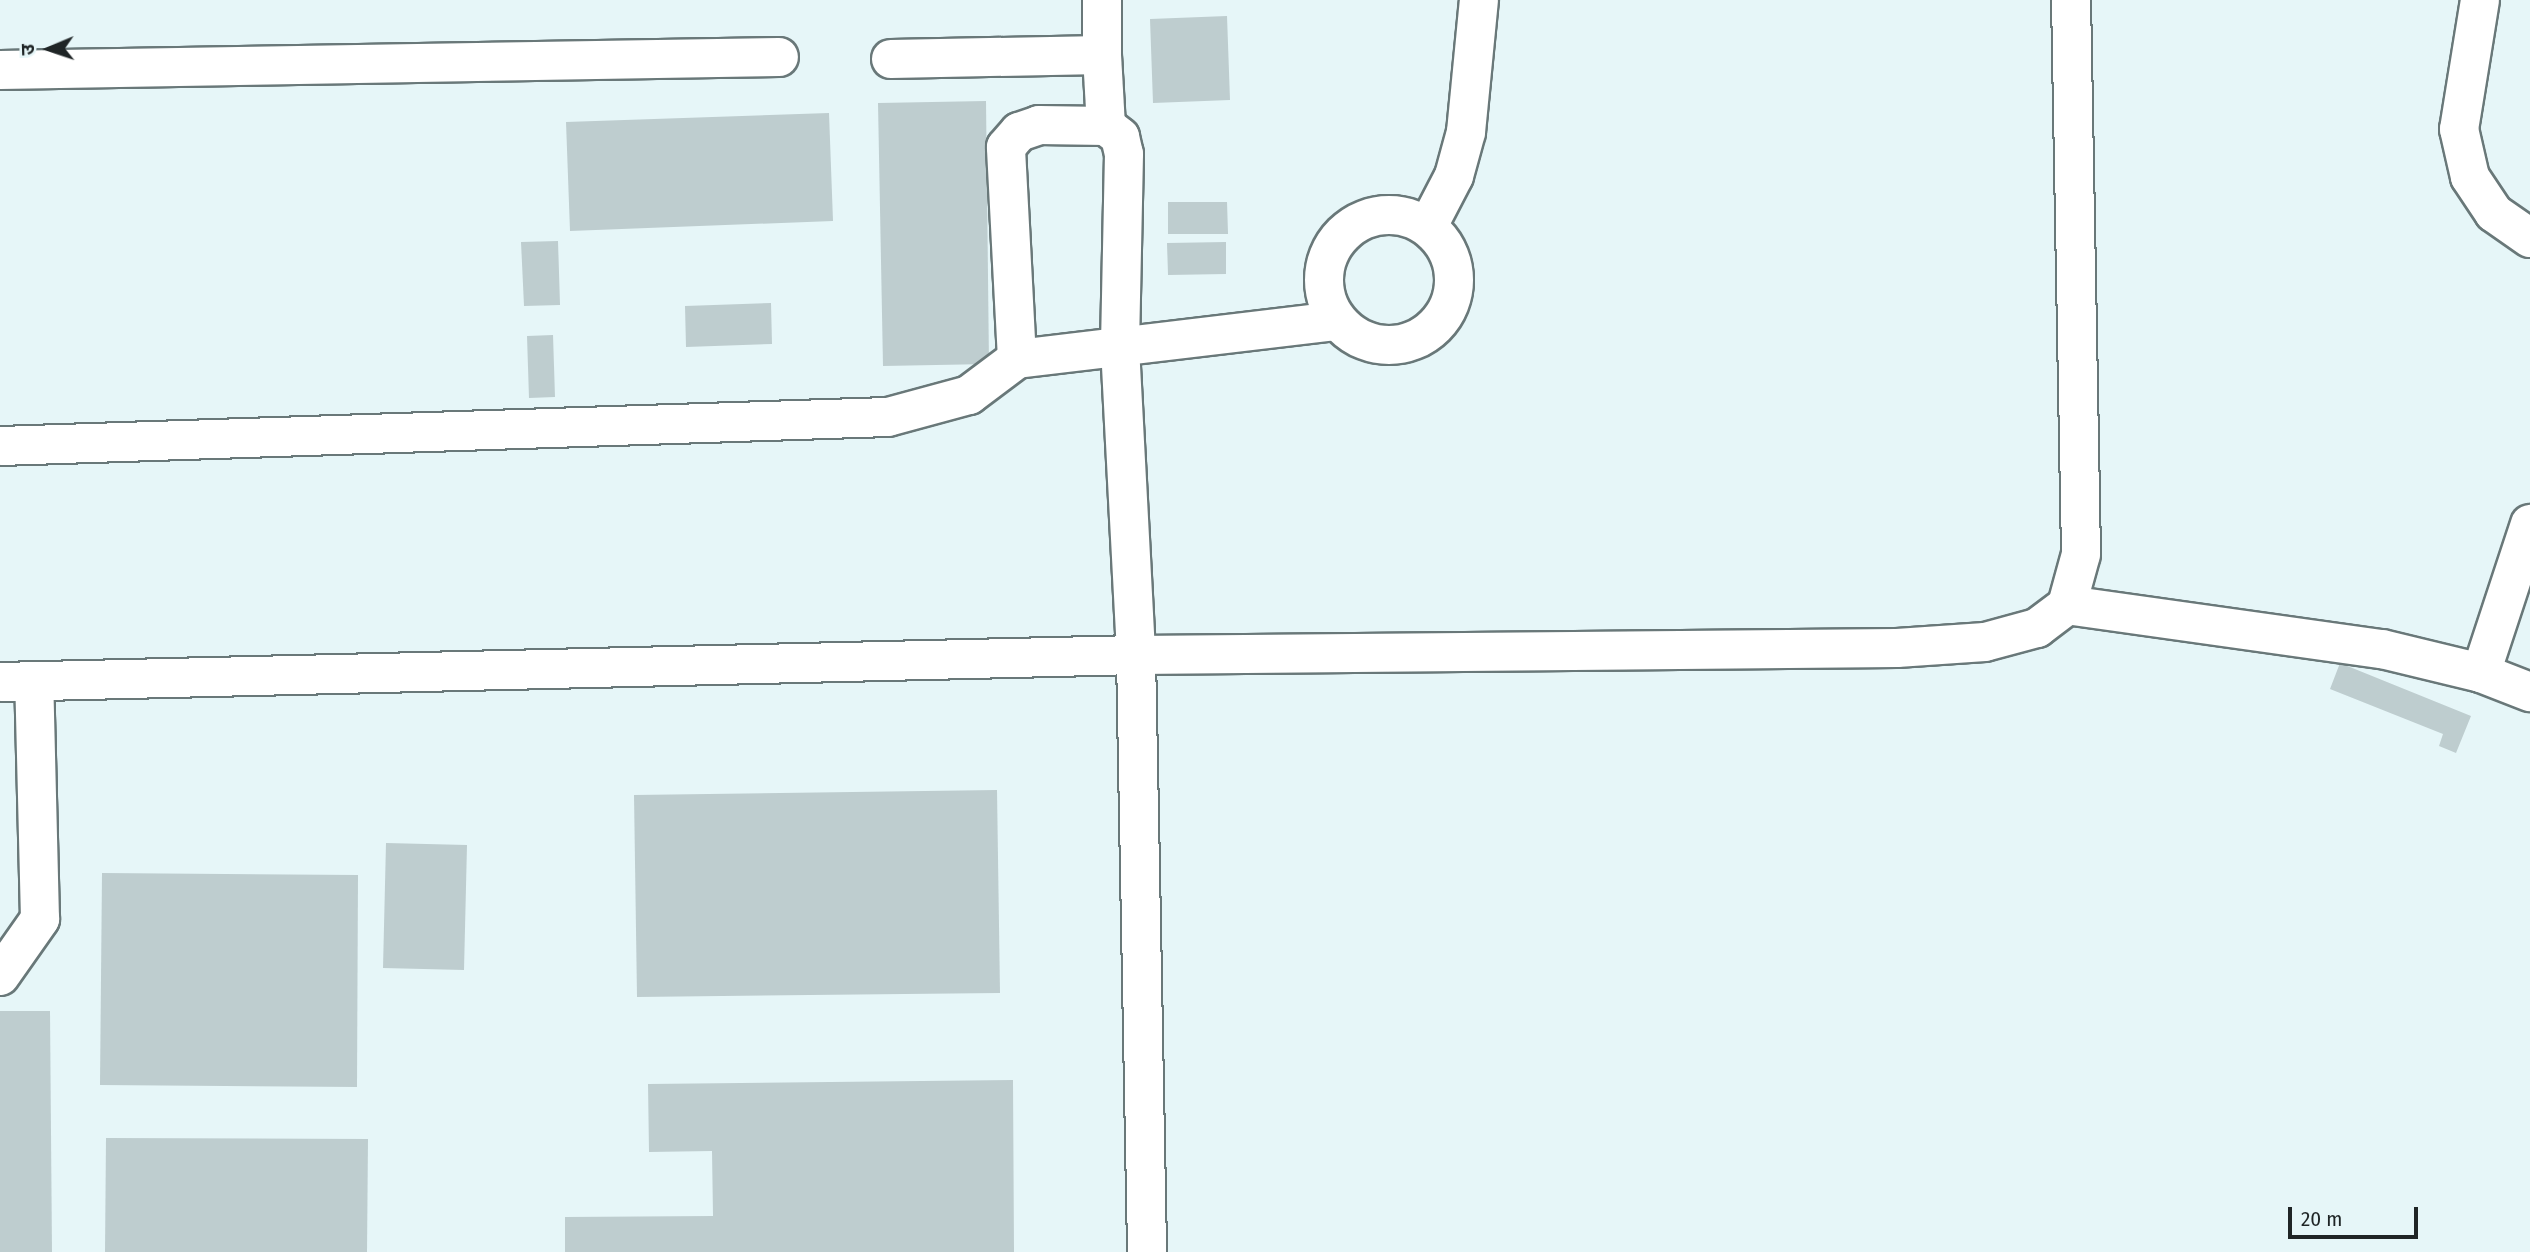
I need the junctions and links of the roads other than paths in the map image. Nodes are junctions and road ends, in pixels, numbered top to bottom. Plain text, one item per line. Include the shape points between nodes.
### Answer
1 (1102, 0) edge
2 (1479, 0) edge
3 (2071, 0) edge
4 (2480, 0) edge
5 (1102, 55) junction
6 (779, 57) dead end
7 (891, 59) dead end
8 (0, 70) edge
9 (1106, 126) junction
10 (1428, 226) junction
11 (2530, 238) edge
12 (1337, 321) junction
13 (1120, 347) junction
14 (1017, 359) junction
15 (0, 446) edge
16 (2530, 524) edge
17 (2067, 605) junction
18 (1136, 655) junction
19 (2481, 673) junction
20 (17, 682) edge
21 (2530, 692) edge
22 (0, 976) edge
23 (1147, 1252) edge

1 - 5 street
2 - 10 street via 1466,132 1454,176
3 - 17 street via 2082,457 2081,554
4 - 11 street via 2459,129 2470,177 2494,213
5 - 7 street
5 - 9 street
6 - 8 street
9 - 13 street via 1119,137 1124,154
9 - 14 street via 1039,125 1019,132 1006,147
10 - 12 street via 1393,213 1357,222 1331,250 1323,286
10 - 12 street via 1451,256 1454,293 1437,326 1405,345 1367,343
12 - 13 street
13 - 14 street
13 - 18 street
14 - 15 street via 969,395 888,416
16 - 19 street
17 - 18 street via 2037,628 1984,642 1897,648
17 - 19 street via 2382,649
18 - 20 street
18 - 23 street
19 - 21 street
20 - 22 street via 40,919

